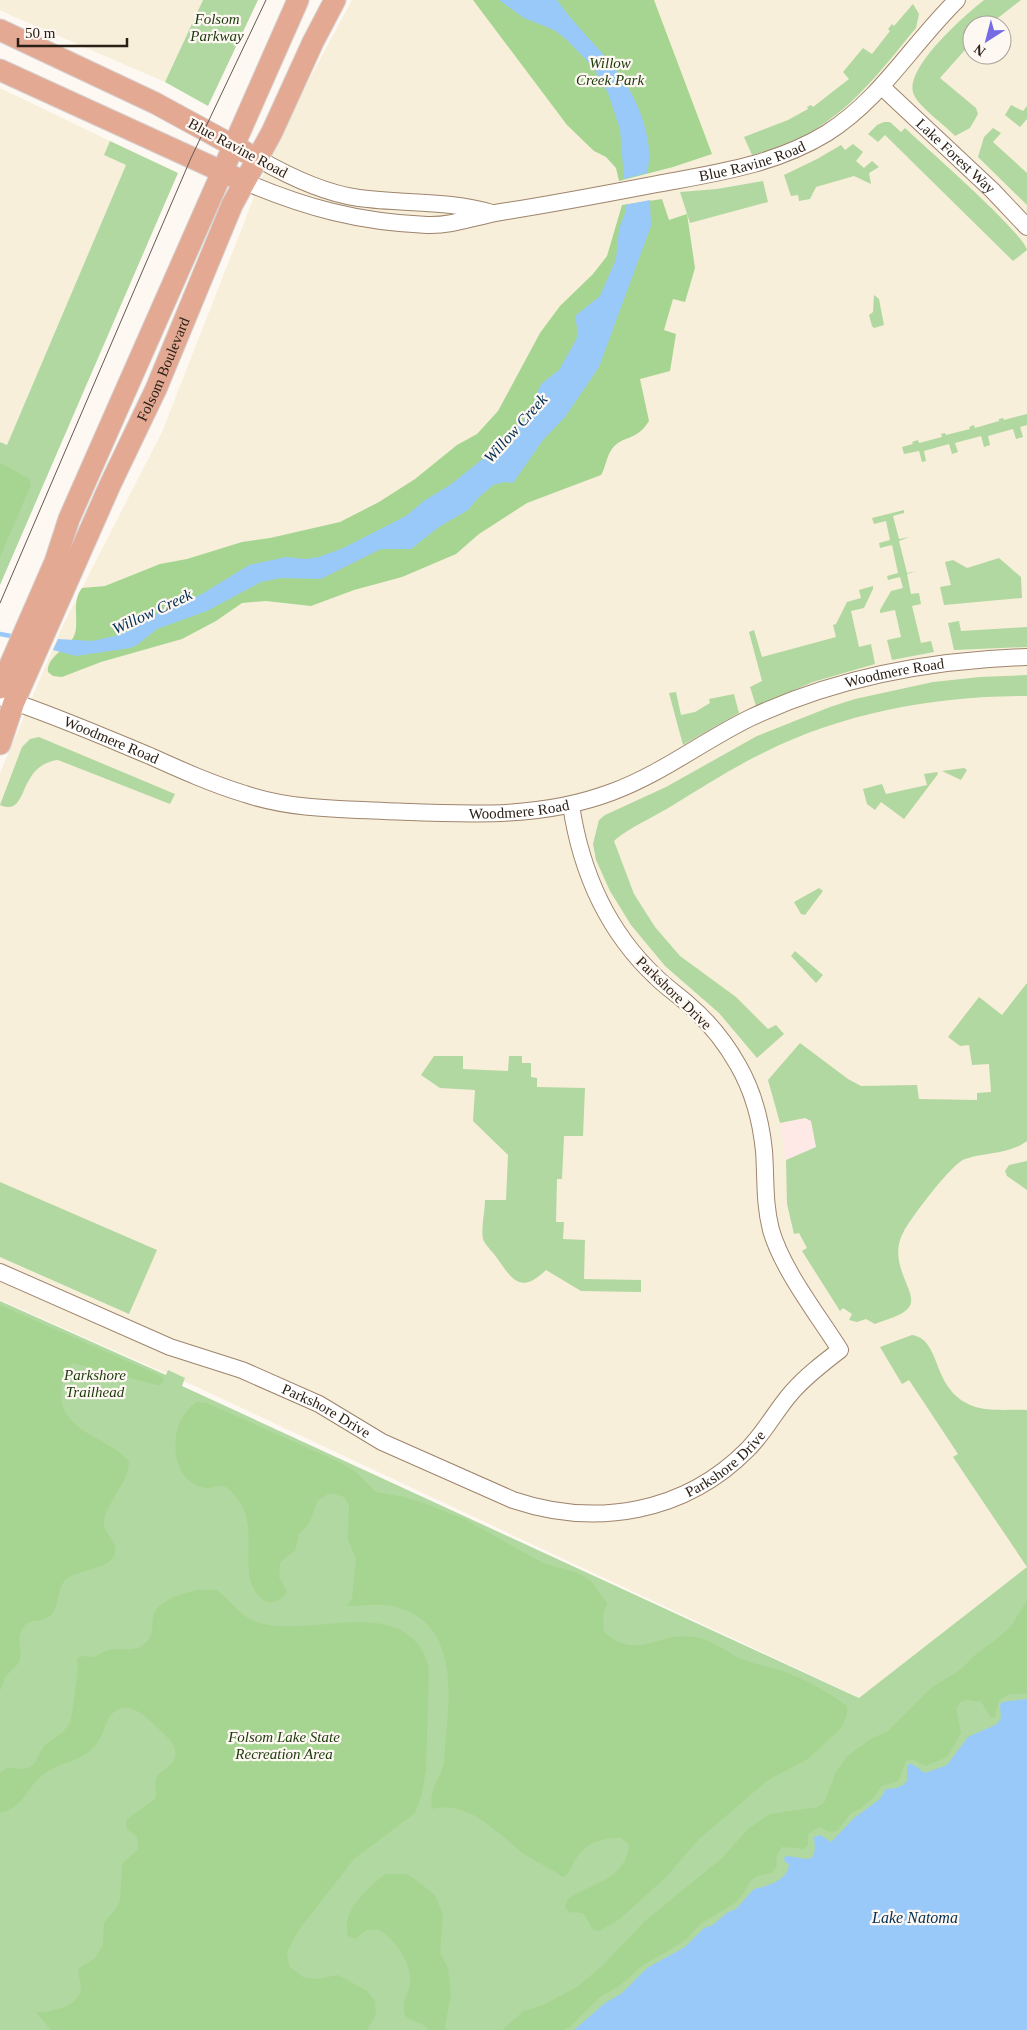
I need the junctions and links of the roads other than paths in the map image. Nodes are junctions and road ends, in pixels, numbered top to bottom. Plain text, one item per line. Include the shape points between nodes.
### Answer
1 (298, 0) edge
2 (335, 0) edge
3 (957, 0) edge
4 (0, 30) edge
5 (0, 70) edge
6 (882, 87) junction
7 (234, 146) junction
8 (257, 158) junction
9 (222, 172) junction
10 (243, 181) junction
11 (492, 213) junction
12 (1027, 227) edge
13 (39, 625) junction
14 (1027, 657) edge
15 (10, 686) edge
16 (0, 744) edge
17 (571, 805) junction
18 (0, 1272) edge

1 - 7 main road, Folsom Boulevard
2 - 8 main road, Folsom Boulevard
3 - 6 street, Blue Ravine Road
4 - 7 main road, Blue Ravine Road via 155,103
5 - 9 main road, Blue Ravine Road
6 - 11 street, Blue Ravine Road via 840,124 788,153 732,171
6 - 12 street, Lake Forest Way
7 - 8 main road, Blue Ravine Road
7 - 9 main road, Folsom Boulevard
8 - 10 main road, Folsom Boulevard
8 - 11 street, Blue Ravine Road via 291,177 357,198 460,206
9 - 10 main road, Blue Ravine Road
9 - 13 main road, Folsom Boulevard via 69,519
10 - 11 street, Blue Ravine Road via 297,203 351,218 430,225
10 - 13 main road, Folsom Boulevard via 156,389
13 - 15 main road, Folsom Boulevard
14 - 17 street, Woodmere Road via 939,663 838,685 752,718 615,791
15 - 16 main road, Folsom Boulevard
15 - 17 street, Woodmere Road via 108,738 211,782 281,804 310,808 484,814 518,814
17 - 18 street, Parkshore Drive via 576,837 590,881 620,938 657,979 704,1019 738,1065 761,1130 771,1231 784,1261 840,1350 807,1376 752,1444 720,1474 670,1501 626,1512 580,1514 535,1508 382,1442 319,1404 242,1370 170,1347

